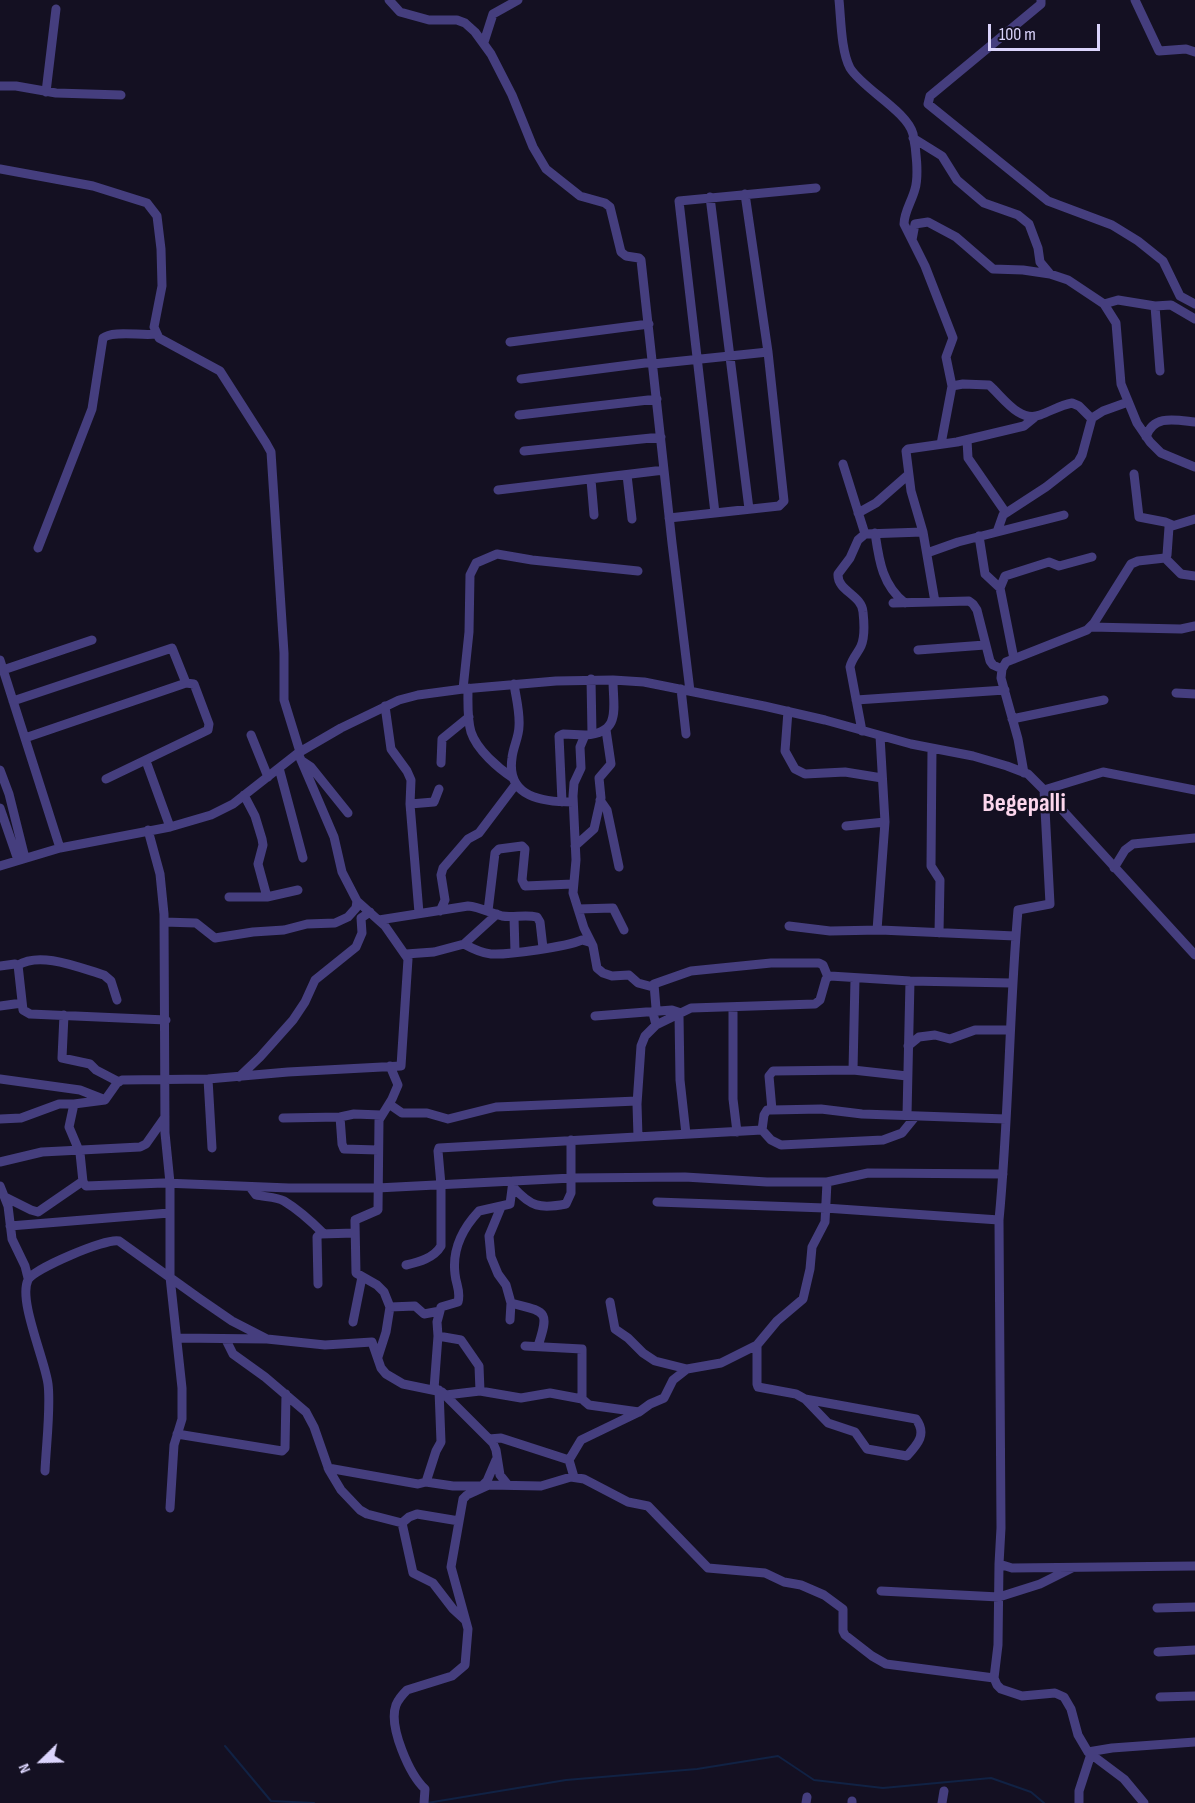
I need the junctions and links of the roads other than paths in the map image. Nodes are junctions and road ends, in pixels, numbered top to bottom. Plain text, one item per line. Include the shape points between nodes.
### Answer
1 (390, 0) edge
2 (518, 0) edge
3 (839, 0) edge
4 (1135, 0) edge
5 (1044, 1) edge
6 (56, 9) dead end
7 (484, 42) junction
8 (1195, 52) edge
9 (0, 86) edge
10 (46, 92) junction
11 (121, 94) dead end
12 (913, 138) junction
13 (0, 169) edge
14 (816, 188) dead end
15 (745, 194) junction
16 (710, 197) junction
17 (912, 240) junction
18 (1050, 274) junction
19 (1104, 304) junction
20 (1195, 304) edge
21 (1155, 306) junction
22 (1195, 319) edge
23 (649, 324) junction
24 (156, 334) junction
25 (510, 342) dead end
26 (768, 352) junction
27 (731, 356) junction
28 (696, 359) junction
29 (653, 363) junction
30 (1160, 371) dead end
31 (521, 379) dead end
32 (952, 386) junction
33 (657, 399) junction
34 (1128, 402) junction
35 (519, 416) dead end
36 (1035, 417) junction
37 (1091, 418) junction
38 (1195, 422) edge
39 (661, 437) junction
40 (1146, 437) junction
41 (967, 440) junction
42 (941, 444) junction
43 (524, 452) dead end
44 (843, 464) dead end
45 (1195, 467) edge
46 (664, 470) junction
47 (1134, 474) dead end
48 (627, 475) junction
49 (908, 475) junction
50 (591, 480) junction
51 (498, 490) dead end
52 (749, 509) junction
53 (715, 513) junction
54 (858, 513) junction
55 (1006, 513) junction
56 (594, 514) dead end
57 (1064, 515) dead end
58 (669, 518) junction
59 (632, 519) dead end
60 (1195, 519) edge
61 (1172, 525) junction
62 (923, 532) junction
63 (997, 532) junction
64 (875, 533) junction
65 (865, 534) junction
66 (979, 536) junction
67 (38, 548) dead end
68 (927, 553) junction
69 (1092, 557) dead end
70 (1165, 558) junction
71 (638, 571) dead end
72 (1195, 576) edge
73 (1000, 588) junction
74 (935, 602) junction
75 (893, 603) dead end
76 (906, 603) junction
77 (1195, 626) edge
78 (1090, 627) junction
79 (92, 640) dead end
80 (985, 645) junction
81 (918, 650) dead end
82 (1014, 659) junction
83 (2, 665) edge
84 (1002, 669) junction
85 (591, 679) junction
86 (613, 680) junction
87 (186, 683) junction
88 (514, 684) junction
89 (466, 689) junction
90 (686, 690) junction
91 (1005, 690) junction
92 (1176, 693) dead end
93 (1195, 694) edge
94 (856, 700) junction
95 (1104, 700) dead end
96 (13, 701) junction
97 (385, 706) junction
98 (788, 711) junction
99 (469, 717) junction
100 (1012, 719) junction
101 (606, 730) junction
102 (862, 731) junction
103 (686, 734) dead end
104 (251, 735) dead end
105 (588, 735) junction
106 (880, 736) junction
107 (25, 738) junction
108 (932, 748) junction
109 (300, 756) junction
110 (146, 761) junction
111 (441, 763) dead end
112 (279, 768) junction
113 (0, 770) edge
114 (1024, 773) junction
115 (268, 777) junction
116 (882, 778) junction
117 (106, 779) dead end
118 (515, 781) junction
119 (439, 789) dead end
120 (1044, 790) junction
121 (1195, 790) edge
122 (244, 795) junction
123 (600, 800) junction
124 (562, 802) junction
125 (573, 802) junction
126 (410, 804) junction
127 (0, 808) edge
128 (348, 813) dead end
129 (885, 822) junction
130 (846, 825) dead end
131 (170, 827) junction
132 (148, 830) junction
133 (1195, 838) edge
134 (575, 846) junction
135 (60, 848) junction
136 (303, 858) dead end
137 (22, 859) junction
138 (0, 866) edge
139 (619, 867) dead end
140 (1114, 868) junction
141 (573, 884) junction
142 (298, 890) dead end
143 (229, 897) dead end
144 (267, 897) junction
145 (357, 901) junction
146 (578, 909) junction
147 (440, 911) junction
148 (370, 912) junction
149 (419, 913) junction
150 (492, 913) junction
151 (348, 917) junction
152 (514, 917) junction
153 (362, 918) junction
154 (379, 920) junction
155 (164, 922) junction
156 (789, 926) dead end
157 (624, 930) dead end
158 (877, 930) junction
159 (939, 933) junction
160 (1016, 936) junction
161 (590, 942) junction
162 (464, 944) junction
163 (543, 948) junction
164 (515, 952) junction
165 (406, 954) junction
166 (1195, 955) edge
167 (18, 965) junction
168 (0, 966) edge
169 (828, 977) junction
170 (855, 979) junction
171 (910, 981) junction
172 (1011, 983) junction
173 (653, 987) junction
174 (117, 1000) dead end
175 (22, 1004) junction
176 (0, 1006) edge
177 (733, 1007) junction
178 (653, 1013) junction
179 (680, 1014) junction
180 (64, 1015) junction
181 (595, 1016) dead end
182 (166, 1020) junction
183 (656, 1024) junction
184 (1009, 1030) junction
185 (908, 1046) junction
186 (390, 1066) junction
187 (853, 1070) junction
188 (907, 1076) junction
189 (239, 1077) junction
190 (0, 1079) edge
191 (165, 1079) junction
192 (208, 1079) junction
193 (119, 1082) junction
194 (105, 1100) junction
195 (637, 1101) junction
196 (74, 1104) junction
197 (389, 1104) junction
198 (772, 1110) junction
199 (381, 1115) junction
200 (911, 1116) junction
201 (165, 1117) junction
202 (340, 1117) junction
203 (283, 1118) dead end
204 (0, 1119) edge
205 (1006, 1119) junction
206 (762, 1131) junction
207 (737, 1132) junction
208 (686, 1134) junction
209 (638, 1137) junction
210 (572, 1140) junction
211 (212, 1148) dead end
212 (80, 1150) junction
213 (378, 1150) junction
214 (0, 1162) edge
215 (1003, 1174) junction
216 (572, 1178) junction
217 (83, 1180) junction
218 (827, 1182) junction
219 (170, 1183) junction
220 (513, 1184) junction
221 (441, 1185) junction
222 (0, 1186) edge
223 (250, 1187) junction
224 (377, 1188) junction
225 (5, 1197) junction
226 (657, 1202) dead end
227 (501, 1207) junction
228 (825, 1208) junction
229 (169, 1214) junction
230 (999, 1220) junction
231 (10, 1226) junction
232 (355, 1233) junction
233 (324, 1234) junction
234 (406, 1265) dead end
235 (170, 1277) junction
236 (362, 1277) junction
237 (28, 1278) junction
238 (318, 1284) dead end
239 (610, 1302) dead end
240 (511, 1303) junction
241 (390, 1306) junction
242 (440, 1311) junction
243 (510, 1320) dead end
244 (353, 1322) dead end
245 (438, 1336) junction
246 (177, 1338) junction
247 (267, 1339) junction
248 (226, 1340) junction
249 (757, 1345) junction
250 (525, 1346) dead end
251 (538, 1346) junction
252 (378, 1358) junction
253 (687, 1369) junction
254 (480, 1391) junction
255 (440, 1392) junction
256 (286, 1394) junction
257 (805, 1398) junction
258 (582, 1399) junction
259 (639, 1412) junction
260 (177, 1434) junction
261 (489, 1439) junction
262 (497, 1458) junction
263 (569, 1460) junction
264 (328, 1468) junction
265 (45, 1471) dead end
266 (574, 1477) junction
267 (426, 1482) junction
268 (508, 1485) junction
269 (483, 1486) junction
270 (170, 1508) dead end
271 (459, 1521) junction
272 (402, 1524) junction
273 (999, 1564) junction
274 (1195, 1566) edge
275 (1074, 1567) junction
276 (881, 1591) dead end
277 (999, 1597) junction
278 (1195, 1607) edge
279 (1157, 1608) dead end
280 (465, 1620) junction
281 (1195, 1650) edge
282 (1158, 1652) dead end
283 (994, 1678) junction
284 (1195, 1696) edge
285 (1160, 1697) dead end
286 (1195, 1742) edge
287 (1090, 1753) junction
288 (944, 1791) dead end
289 (424, 1803) edge
290 (942, 1803) edge
291 (1079, 1803) edge
292 (1144, 1803) edge

1 - 7 street via 400,12 411,16 465,23
2 - 7 street via 492,15
3 - 12 street via 847,61 855,74 900,116
4 - 8 street via 1159,51
5 - 20 street via 930,96 928,104 1048,201 1115,226 1138,241 1162,261 1180,296
6 - 10 street
7 - 23 street via 546,170 580,196 610,207 621,252 639,258 643,264
9 - 10 street
10 - 11 street
12 - 17 street via 916,186 904,221
12 - 18 street via 942,156 959,181 985,204 1018,215 1029,224 1040,262
13 - 24 street via 93,186 147,203 153,209 161,249 162,286
14 - 15 street
15 - 16 street
15 - 26 street
16 - 27 street
16 - 28 street via 681,200 679,204
17 - 18 street via 915,224 928,222 956,237 993,269
17 - 32 street via 953,338 946,360
18 - 19 street via 1068,280
19 - 21 street via 1118,300
19 - 34 street via 1116,323 1121,384
21 - 22 street via 1171,305
21 - 30 street
23 - 25 street
23 - 29 street
24 - 67 street via 111,333 102,340 92,409
24 - 109 street via 220,370 271,452 284,700
26 - 27 street
26 - 52 street via 785,496 779,506
27 - 28 street
27 - 52 street
28 - 29 street
28 - 53 street
29 - 31 street
29 - 33 street
32 - 36 street via 989,385 1010,406
32 - 42 street
33 - 35 street
33 - 39 street
34 - 37 street
34 - 40 street
36 - 37 street via 1072,403
36 - 41 street via 1024,426
37 - 55 street via 1078,462
38 - 40 street via 1158,422
39 - 43 street
39 - 46 street
40 - 45 street via 1161,453
41 - 42 street
41 - 55 street via 968,458
42 - 49 street via 908,449
44 - 54 street
46 - 48 street
46 - 58 street
47 - 61 street via 1139,517
48 - 50 street
48 - 59 street
49 - 54 street
49 - 62 street
50 - 51 street
50 - 56 street
52 - 53 street
53 - 58 street
54 - 65 street
55 - 63 street
57 - 63 street
58 - 90 street
60 - 61 street
61 - 70 street
62 - 64 street
62 - 68 street
63 - 66 street
64 - 65 street
64 - 76 street via 887,582
65 - 94 street via 838,574 841,585 860,602 863,610 861,646 850,667
66 - 68 street
66 - 73 street via 985,574
68 - 74 street
69 - 73 street via 1059,566 1049,562 1009,574
70 - 72 street via 1181,574
70 - 78 street via 1131,564
71 - 89 street via 497,554 476,563 470,574
73 - 82 street
74 - 76 street
74 - 80 street via 973,604
75 - 76 street
77 - 78 street
78 - 82 street
79 - 83 street
80 - 81 street
80 - 84 street via 993,665
82 - 84 street
83 - 96 street
84 - 91 street
85 - 86 street
85 - 88 street
85 - 105 street
86 - 90 street
86 - 101 street via 613,718
87 - 96 street via 172,648
87 - 107 street
87 - 110 street via 194,684 209,728
88 - 89 street
88 - 118 street via 520,723 512,758
89 - 97 street via 418,695
89 - 99 street
90 - 98 street
90 - 103 street
91 - 94 street
91 - 100 street
92 - 93 street
94 - 102 street
95 - 100 street
96 - 107 street
97 - 109 street via 341,728
97 - 126 street via 391,748 411,780
98 - 102 street
98 - 116 street via 785,751 795,769 805,774 845,772
99 - 111 street via 442,739
99 - 118 street via 475,740
100 - 114 street
101 - 105 street
101 - 123 street via 612,760 610,768 599,778
102 - 106 street
104 - 115 street
105 - 124 street via 559,736
105 - 125 street via 580,747 581,768 574,783
106 - 108 street
106 - 116 street
107 - 135 street
108 - 114 street via 973,756
108 - 159 street via 931,866 940,880
109 - 112 street
109 - 128 street
109 - 145 street via 334,837 342,872
110 - 117 street
110 - 131 street
112 - 115 street
112 - 136 street
113 - 137 street
114 - 120 street
115 - 122 street
116 - 129 street
118 - 124 street via 536,798
118 - 147 street via 479,832 443,868 445,900
119 - 126 street via 434,802
120 - 121 street via 1103,772
120 - 140 street
120 - 160 street via 1050,904 1018,910
122 - 131 street via 211,815
122 - 144 street via 263,843 258,864
123 - 134 street via 594,830
123 - 139 street via 607,810
124 - 125 street
125 - 134 street
126 - 149 street
127 - 137 street
129 - 130 street
129 - 158 street
131 - 132 street
132 - 135 street
132 - 155 street via 160,874
133 - 140 street via 1133,844
134 - 141 street
135 - 137 street
137 - 138 street
140 - 166 street
141 - 146 street
141 - 150 street via 525,886 525,849 500,849 495,853
142 - 144 street
143 - 144 street
145 - 148 street
145 - 151 street
146 - 157 street via 613,908
146 - 161 street
147 - 149 street
147 - 150 street via 468,906
148 - 153 street
148 - 154 street
149 - 154 street
150 - 152 street
150 - 162 street
151 - 153 street
151 - 155 street via 334,923 215,938 196,923
152 - 163 street via 538,919
152 - 164 street
153 - 189 street via 362,933 356,947 315,980 293,1020
154 - 165 street
155 - 182 street
156 - 158 street via 830,931
158 - 159 street
159 - 160 street
160 - 172 street
161 - 163 street
161 - 173 street via 597,968 603,973 629,975 638,983
162 - 164 street via 489,954
162 - 165 street
163 - 164 street
165 - 186 street via 401,1066
167 - 168 street
167 - 174 street via 44,959 104,975 111,981
167 - 175 street
169 - 170 street
169 - 173 street via 821,964 771,963 688,971
169 - 177 street via 815,1004
170 - 171 street
170 - 187 street
171 - 172 street
171 - 185 street
172 - 184 street
173 - 178 street
175 - 176 street
175 - 180 street via 30,1014
177 - 179 street via 691,1008
177 - 207 street
178 - 179 street via 672,1010
178 - 181 street
178 - 183 street
179 - 183 street
179 - 208 street via 680,1080
180 - 182 street
180 - 193 street via 62,1058 90,1064
182 - 191 street
183 - 195 street via 641,1046
184 - 185 street via 972,1030 950,1039 935,1035 919,1037
184 - 205 street
185 - 188 street
186 - 189 street
186 - 197 street via 398,1085
187 - 188 street
187 - 198 street via 772,1072
188 - 200 street
189 - 192 street
190 - 194 street via 80,1090
191 - 192 street
191 - 193 street
191 - 201 street
192 - 211 street
193 - 194 street
194 - 196 street
195 - 197 street via 499,1107 448,1119 427,1113 402,1113
195 - 209 street
196 - 204 street via 59,1104 21,1118
196 - 212 street via 69,1127
197 - 199 street
198 - 200 street via 826,1109
198 - 206 street via 764,1113
199 - 202 street
199 - 213 street
200 - 205 street
200 - 206 street via 902,1133 880,1141 781,1145
201 - 212 street via 140,1147
201 - 219 street
202 - 203 street
202 - 213 street via 344,1149
205 - 215 street
206 - 207 street
207 - 208 street
208 - 209 street
209 - 210 street
210 - 216 street
210 - 221 street via 439,1148
212 - 214 street via 40,1152
212 - 217 street
213 - 224 street
215 - 218 street via 868,1173
215 - 230 street
216 - 218 street
216 - 220 street
216 - 220 street via 571,1196 564,1204 544,1206 528,1202
217 - 219 street via 89,1186
217 - 225 street via 38,1212
218 - 228 street
219 - 223 street
219 - 229 street
220 - 221 street
220 - 227 street via 511,1203
221 - 224 street
221 - 234 street via 441,1248
222 - 225 street
223 - 224 street
223 - 233 street via 256,1195 284,1201
224 - 232 street via 378,1210 355,1220
225 - 231 street
226 - 228 street
227 - 240 street via 489,1233 491,1255
227 - 242 street via 479,1211 460,1236 455,1273 458,1302 442,1306
228 - 230 street
228 - 249 street via 825,1222 812,1246 803,1299
229 - 231 street
229 - 235 street
230 - 273 street
231 - 237 street
232 - 233 street
232 - 236 street via 356,1274
233 - 238 street via 316,1239
235 - 237 street via 122,1242 112,1240 74,1253
235 - 246 street
235 - 247 street via 232,1321
236 - 241 street via 382,1291
236 - 244 street
237 - 265 street via 30,1316 48,1385
239 - 253 street via 615,1330 655,1361
240 - 243 street
240 - 251 street via 543,1314 545,1325
241 - 242 street via 416,1306 426,1314
241 - 252 street
242 - 245 street
245 - 254 street via 465,1344 479,1366
245 - 255 street
246 - 248 street
246 - 260 street via 182,1388 182,1417
247 - 248 street
247 - 252 street via 315,1345 369,1341
248 - 256 street via 233,1354
249 - 253 street via 721,1364
249 - 257 street via 758,1387
250 - 251 street
251 - 258 street via 582,1349
252 - 255 street via 384,1372 400,1383
253 - 259 street via 672,1380 664,1398
254 - 255 street
254 - 258 street via 521,1398 550,1393
255 - 261 street
255 - 267 street via 441,1442
256 - 260 street via 282,1451
256 - 264 street via 309,1418
257 - 257 street via 916,1419 922,1438 907,1456 867,1449 856,1433 826,1422
258 - 259 street via 589,1405
259 - 263 street via 581,1440
260 - 270 street
261 - 262 street
261 - 263 street via 501,1438
262 - 268 street via 500,1475
262 - 269 street
263 - 266 street
264 - 267 street via 418,1485
264 - 272 street via 362,1512
266 - 268 street via 541,1486
266 - 283 street via 628,1502 648,1506 708,1568 763,1572 826,1596 843,1609 845,1635 886,1664
267 - 269 street
268 - 269 street
269 - 271 street via 465,1496
271 - 272 street via 417,1514
271 - 280 street via 451,1569
272 - 280 street via 413,1574 433,1583
273 - 275 street via 1012,1568
273 - 277 street
274 - 275 street
275 - 277 street via 1040,1584
276 - 277 street
277 - 283 street
278 - 279 street
280 - 289 street via 468,1635 463,1668 452,1676 407,1690 395,1708 395,1731 418,1782 425,1789
281 - 282 street
283 - 287 street via 1001,1689 1022,1696 1055,1693 1064,1697 1078,1735
284 - 285 street
286 - 287 street
287 - 291 street
287 - 292 street via 1124,1779
288 - 290 street

